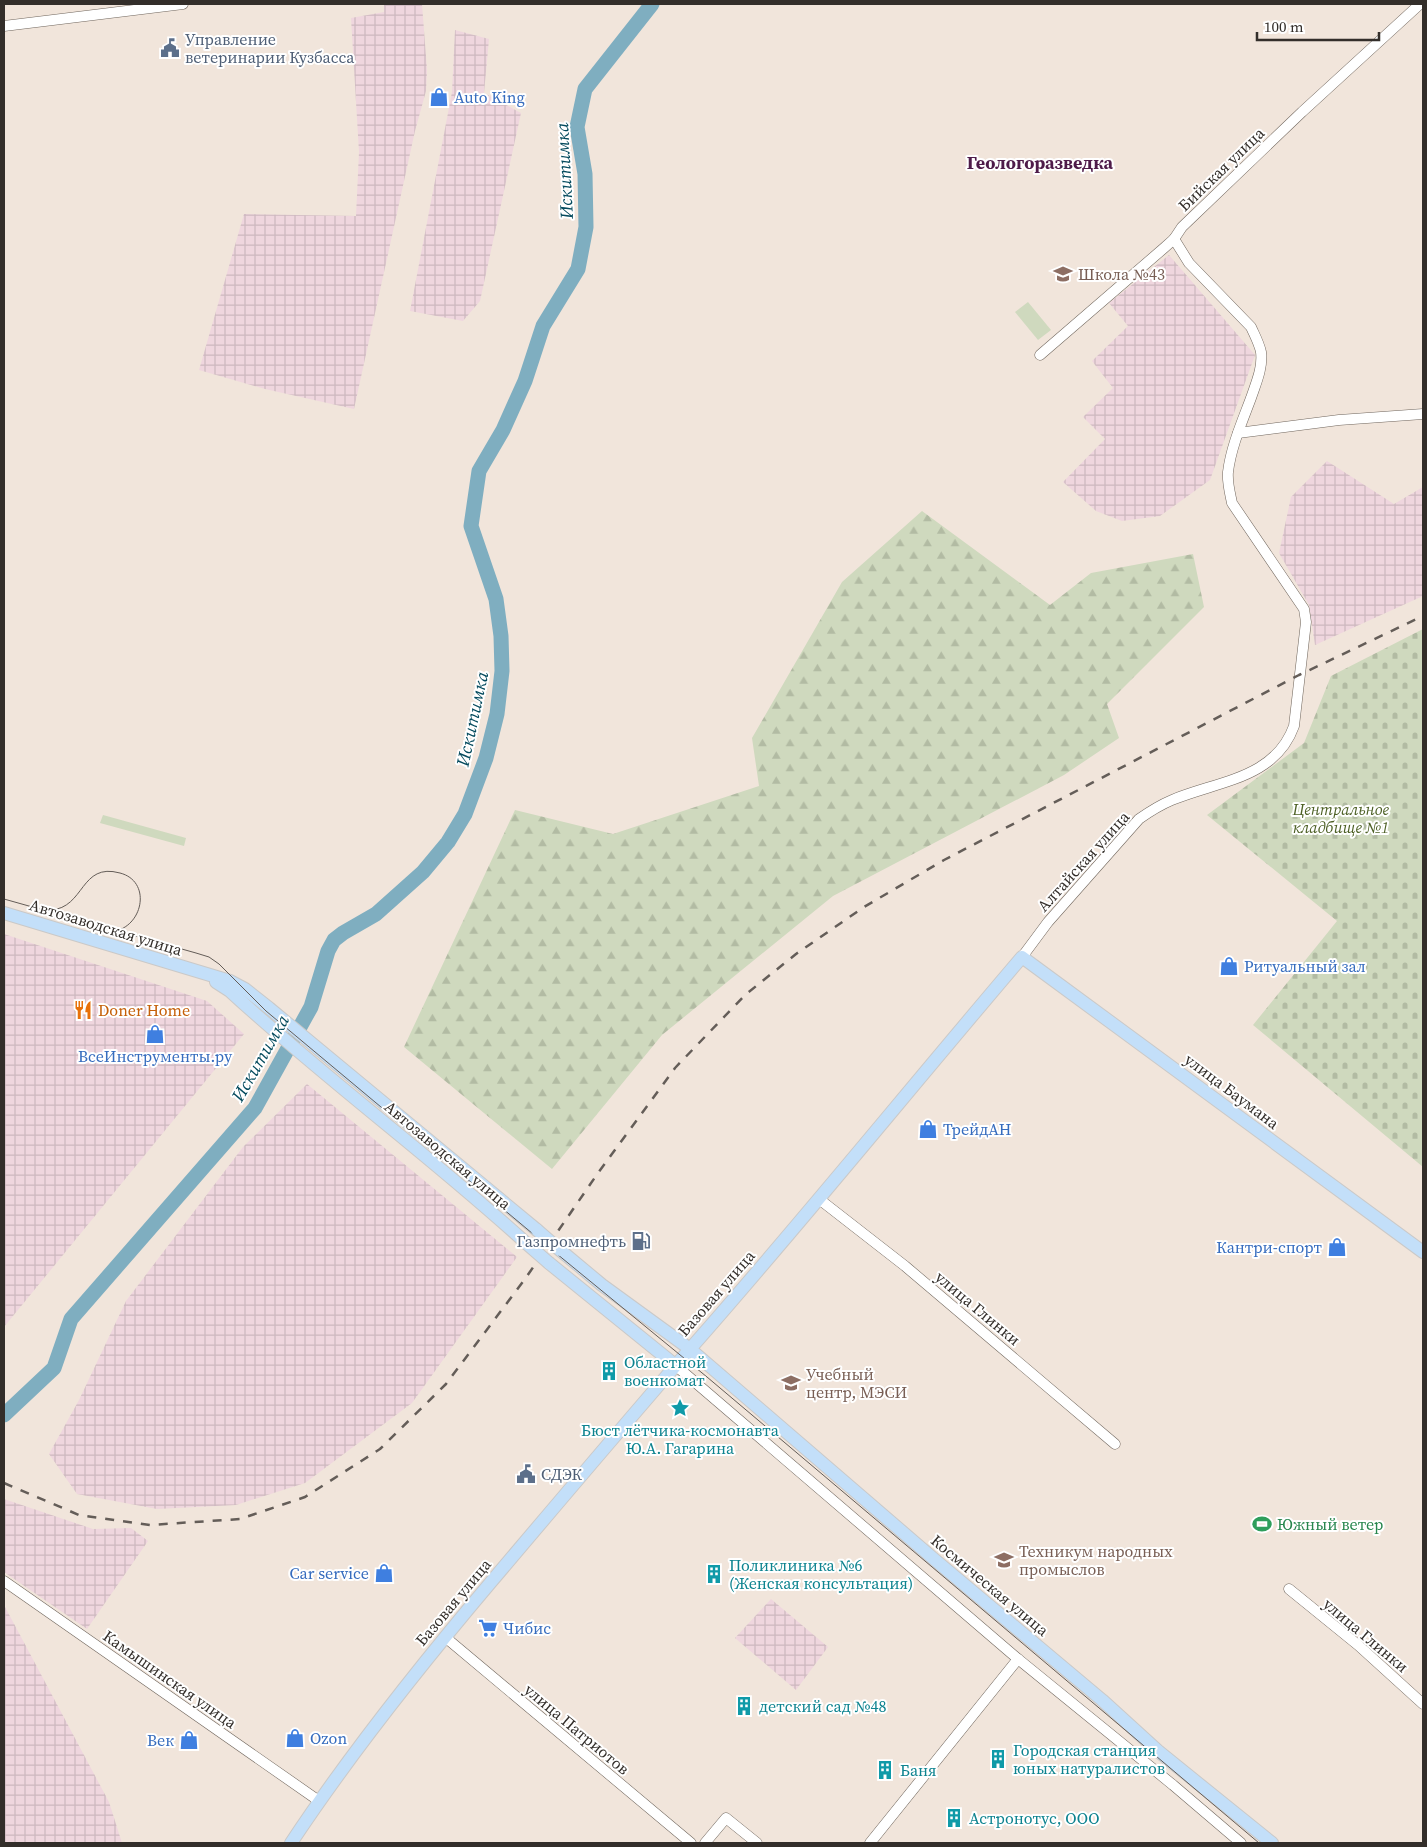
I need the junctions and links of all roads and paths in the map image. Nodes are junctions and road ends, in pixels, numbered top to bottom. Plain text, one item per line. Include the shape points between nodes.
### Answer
1 (183, 4) edge
2 (1420, 4) edge
3 (4, 26) edge
4 (1174, 239) junction
5 (1040, 355) dead end
6 (1423, 414) edge
7 (1238, 432) junction
8 (4, 913) edge
9 (1022, 957) junction
10 (199, 972) junction
11 (819, 1199) junction
12 (560, 1250) joint
13 (1423, 1252) edge
14 (690, 1349) junction
15 (675, 1365) junction
16 (1115, 1444) dead end
17 (4, 1581) edge
18 (1288, 1590) dead end
19 (445, 1637) junction
20 (1018, 1659) junction
21 (1421, 1697) edge
22 (319, 1801) junction
23 (291, 1843) edge
24 (691, 1843) edge
25 (705, 1843) edge
26 (757, 1843) edge
27 (870, 1843) edge
28 (1241, 1843) edge
29 (1272, 1843) edge

1 - 3 street
2 - 4 street, Бийская улица via 1248,163 1182,227
4 - 5 street, Бийская улица
4 - 7 street, Алтайская улица via 1188,263 1250,327 1258,340 1261,364
6 - 7 street
7 - 9 street, Алтайская улица via 1228,474 1232,503 1304,608 1306,622 1294,726 1289,739 1266,764 1246,775 1172,800 1139,819 1048,922
8 - 10 main road, Автозаводская улица
9 - 11 main road, Базовая улица
9 - 13 main road, улица Баумана
10 - 12 main road, Автозаводская улица, bridge via 245,989
10 - 15 main road, Автозаводская улица, bridge via 230,990 329,1078
11 - 14 main road, Базовая улица
11 - 16 street, улица Глинки via 906,1266
12 - 14 main road, Космическая улица
14 - 15 main road, Базовая улица
14 - 29 main road, Космическая улица via 1158,1751
15 - 19 main road, Базовая улица
15 - 20 street
17 - 22 street, Камышинская улица
18 - 21 street, улица Глинки
19 - 22 main road, Базовая улица via 394,1699
19 - 24 street, улица Патриотов
20 - 27 street
20 - 28 street
22 - 23 main road, Базовая улица
25 - 26 street via 726,1818

